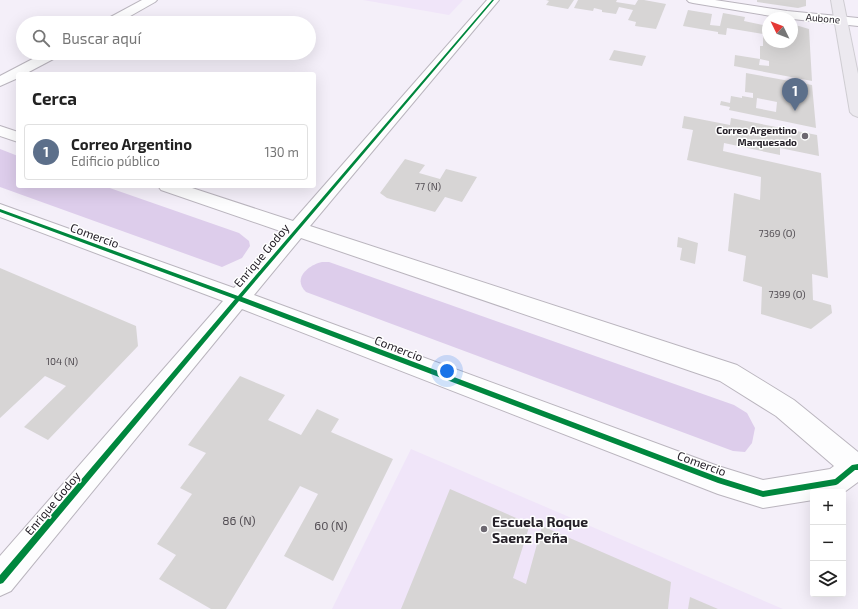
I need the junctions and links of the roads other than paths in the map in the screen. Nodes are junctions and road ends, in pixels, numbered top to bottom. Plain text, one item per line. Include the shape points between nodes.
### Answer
1 (151, 0) edge
2 (493, 0) edge
3 (693, 0) edge
4 (837, 0) edge
5 (122, 16) edge
6 (841, 19) junction
7 (858, 22) edge
8 (41, 60) edge
9 (19, 72) edge
10 (16, 73) edge
11 (0, 82) edge
12 (858, 112) edge
13 (0, 131) edge
14 (16, 136) edge
15 (173, 188) edge
16 (0, 210) edge
17 (297, 229) junction
18 (238, 298) junction
19 (856, 467) edge
20 (0, 580) edge

1 - 5 street
2 - 17 street, Enrique Godoy
3 - 6 street, Aubone via 786,15
4 - 6 main road
6 - 7 street, Aubone
6 - 12 main road
8 - 9 street
10 - 11 street
13 - 14 street
15 - 17 street, Comercio
16 - 18 street, Comercio
17 - 18 street, Enrique Godoy
17 - 19 street, Comercio via 728,373 785,408
18 - 19 street, Comercio via 718,480 763,494 836,482
18 - 20 street, Enrique Godoy

